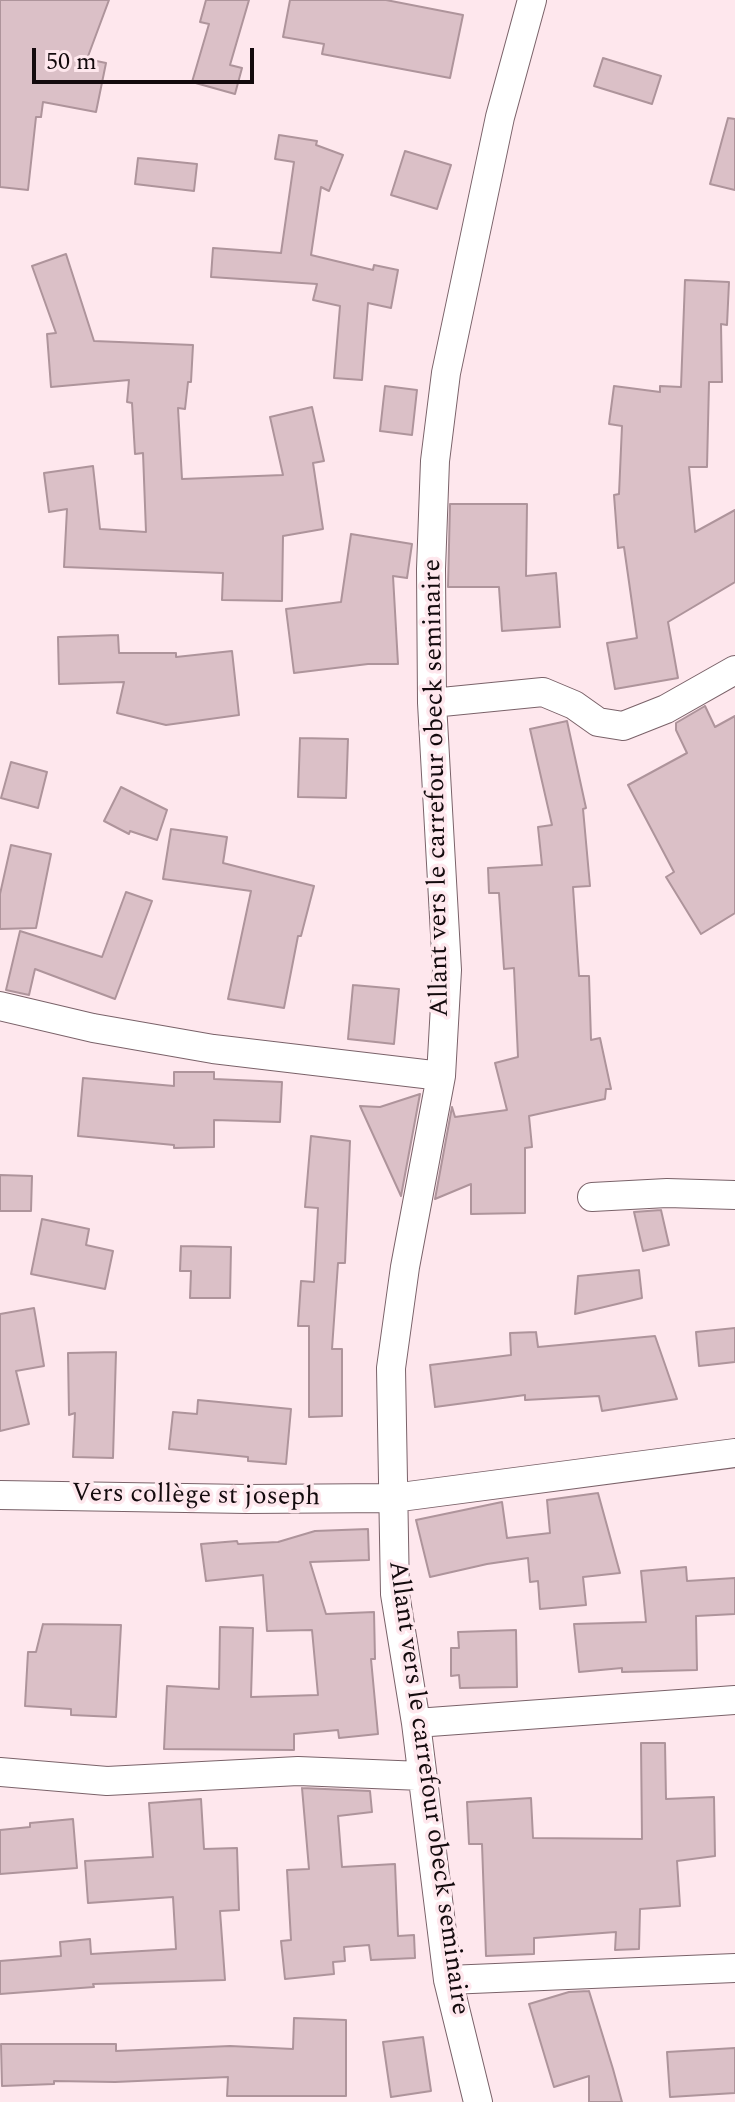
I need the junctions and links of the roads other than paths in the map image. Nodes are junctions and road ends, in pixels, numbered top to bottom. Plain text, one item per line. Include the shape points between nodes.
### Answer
1 (532, 0) edge
2 (735, 670) edge
3 (432, 703) junction
4 (0, 1006) edge
5 (441, 1076) junction
6 (735, 1195) edge
7 (592, 1197) dead end
8 (735, 1453) edge
9 (0, 1495) edge
10 (393, 1498) junction
11 (735, 1700) edge
12 (416, 1723) junction
13 (0, 1772) edge
14 (422, 1776) junction
15 (735, 1968) edge
16 (448, 1980) junction
17 (478, 2102) edge

1 - 3 street, Allant vers le carrefour obeck seminaire via 500,117 446,373 435,461
2 - 3 street via 666,709 623,726 598,722 543,692
3 - 5 street, Allant vers le carrefour obeck seminaire via 447,970
4 - 5 street via 213,1049
5 - 10 street, Allant vers le carrefour obeck seminaire via 391,1368
6 - 7 street
8 - 10 street, Vers collège st joseph
9 - 10 street, Vers collège st joseph
10 - 12 street, Allant vers le carrefour obeck seminaire via 395,1594
11 - 12 street
12 - 14 street, Allant vers le carrefour obeck seminaire
13 - 14 street via 107,1781 283,1771
14 - 16 street, Allant vers le carrefour obeck seminaire
15 - 16 street
16 - 17 street, Allant vers le carrefour obeck seminaire

